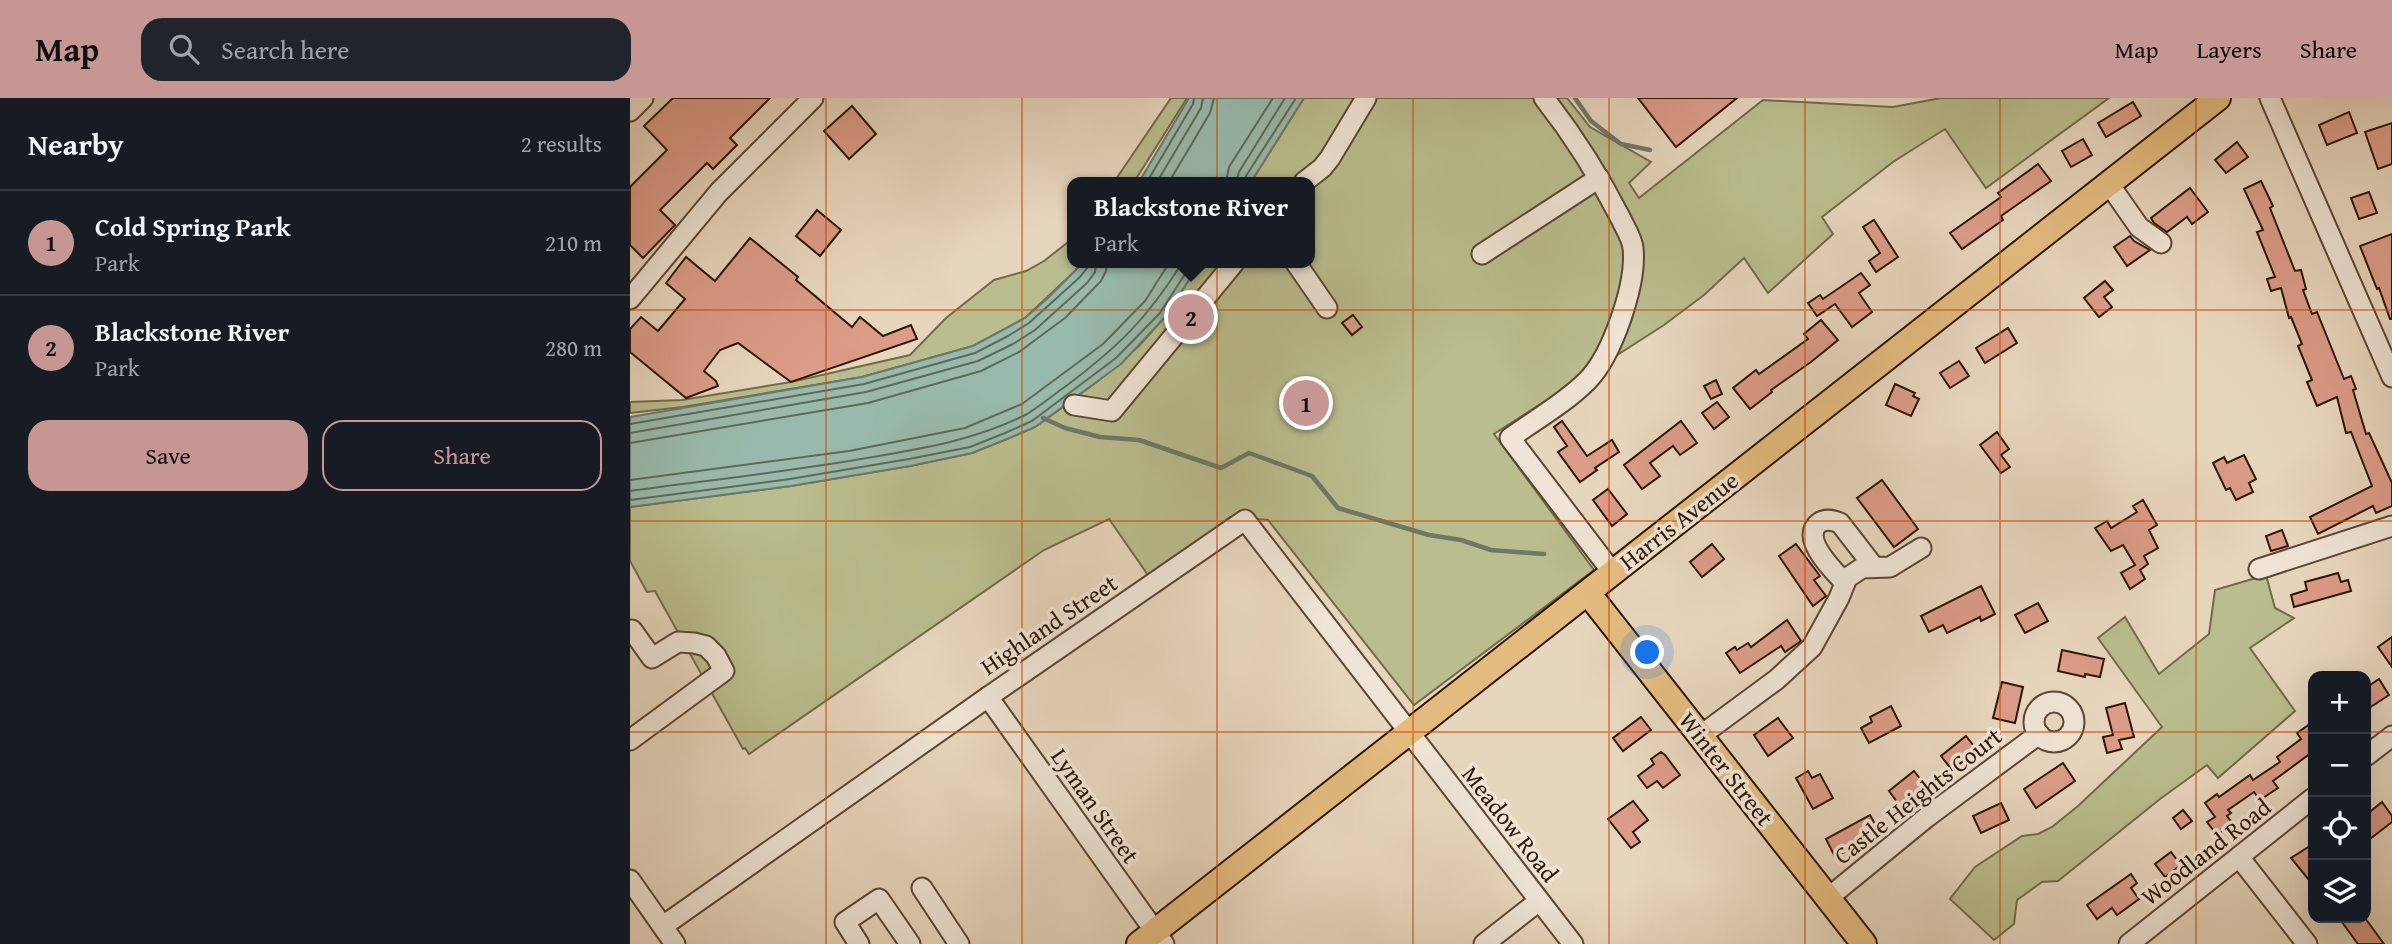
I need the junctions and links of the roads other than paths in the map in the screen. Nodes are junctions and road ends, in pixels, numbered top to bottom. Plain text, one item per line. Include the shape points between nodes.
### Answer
1 (643, 98) edge
2 (813, 98) edge
3 (1366, 98) edge
4 (1544, 98) edge
5 (2218, 98) edge
6 (2270, 98) edge
7 (630, 111) edge
8 (1310, 177) edge
9 (1599, 178) junction
10 (2109, 184) junction
11 (2161, 243) dead end
12 (1482, 254) dead end
13 (1230, 268) edge
14 (1299, 268) edge
15 (630, 299) edge
16 (1327, 308) dead end
17 (2392, 377) edge
18 (1074, 405) dead end
19 (2392, 526) edge
20 (1921, 548) dead end
21 (1874, 567) junction
22 (2259, 569) dead end
23 (1613, 573) junction
24 (1845, 583) junction
25 (1588, 593) junction
26 (632, 629) dead end
27 (988, 697) junction
28 (1409, 733) junction
29 (2039, 734) dead end
30 (1700, 736) junction
31 (2392, 736) edge
32 (630, 740) edge
33 (2371, 752) edge
34 (2308, 802) edge
35 (2239, 858) junction
36 (630, 880) edge
37 (922, 888) dead end
38 (1828, 898) junction
39 (1539, 901) junction
40 (663, 926) junction
41 (1152, 940) edge
42 (675, 944) edge
43 (859, 944) edge
44 (910, 944) edge
45 (959, 944) edge
46 (1484, 944) edge
47 (1573, 944) edge
48 (1864, 944) edge
49 (2129, 944) edge
50 (2307, 944) edge

1 - 7 street
2 - 15 street via 719,192
3 - 8 street via 1322,168
4 - 9 street
5 - 10 main road, Harris Avenue
6 - 17 street
9 - 12 street
9 - 23 street via 1633,248 1629,292 1618,330 1587,382 1510,438
10 - 11 street via 2139,227
10 - 23 main road, Harris Avenue
13 - 18 street via 1112,411
14 - 16 street
19 - 22 street
20 - 21 street via 1890,567
21 - 24 street via 1862,568
21 - 24 street via 1840,523 1824,520 1815,526 1815,544
23 - 25 main road, Harris Avenue
24 - 30 street via 1812,647
25 - 28 main road, Harris Avenue
25 - 30 main road, Winter Street
26 - 32 street via 652,658 678,642 694,643 706,646 724,671
27 - 28 street, Highland Street via 1245,520
27 - 40 street, Highland Street
27 - 41 street, Lyman Street
28 - 39 street, Meadow Road
28 - 41 main road, Harris Avenue
29 - 38 street, Castle Heights Court
30 - 38 main road, Winter Street
31 - 33 street
34 - 35 street, Woodland Road
35 - 49 street, Woodland Road
35 - 50 street
36 - 40 street
37 - 45 street
38 - 48 main road, Winter Street
39 - 46 street
39 - 47 street, Meadow Road
40 - 42 street
43 - 44 street via 845,922 879,899

